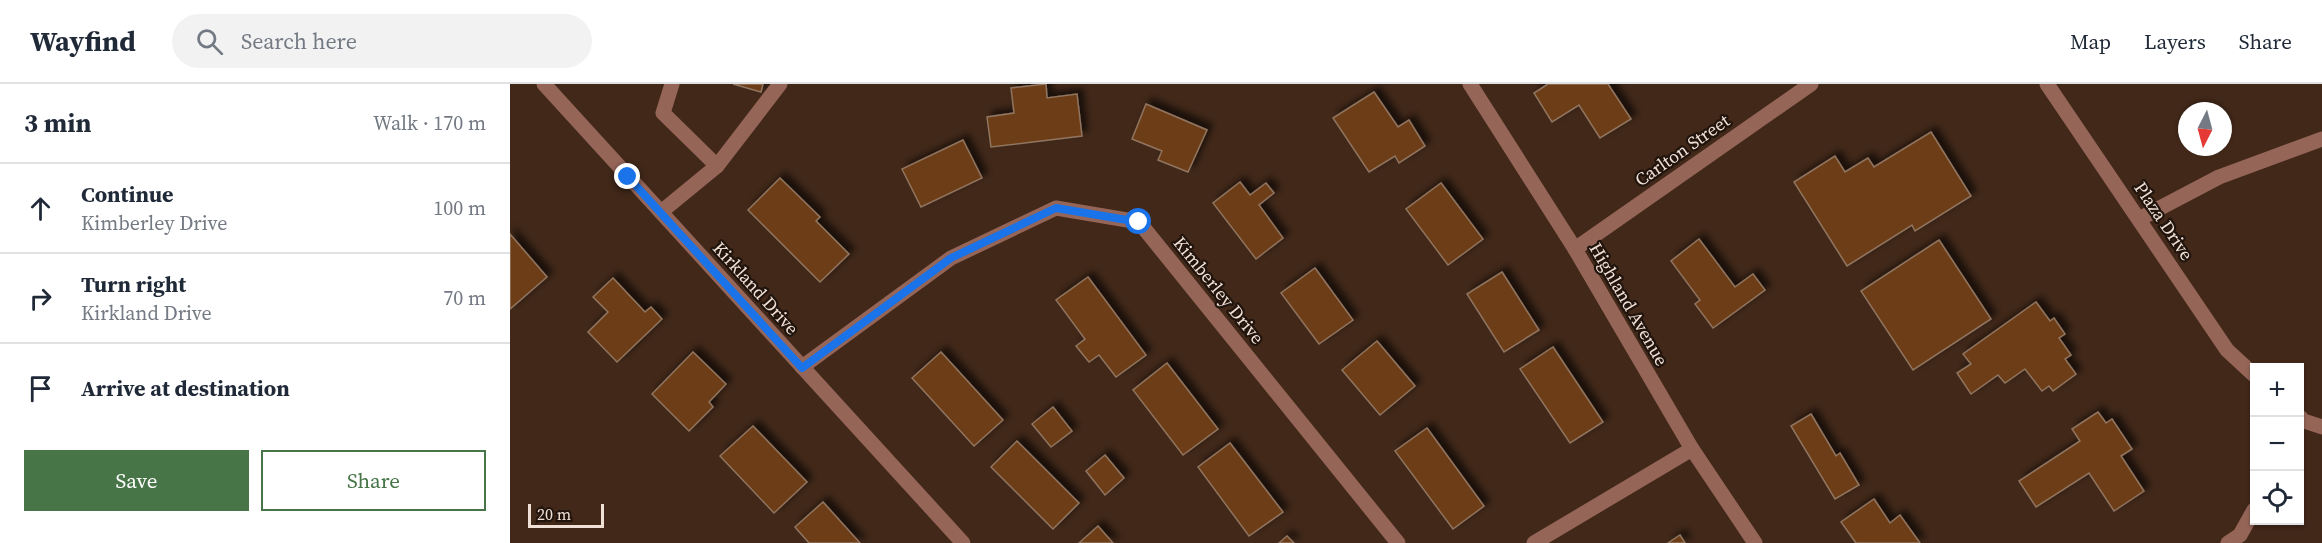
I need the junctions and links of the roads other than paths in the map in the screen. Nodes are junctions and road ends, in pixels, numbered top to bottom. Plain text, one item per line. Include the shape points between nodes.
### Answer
1 (544, 84) edge
2 (672, 84) edge
3 (780, 84) edge
4 (1470, 84) edge
5 (1811, 84) edge
6 (2047, 84) edge
7 (2322, 139) edge
8 (717, 166) junction
9 (661, 212) junction
10 (2139, 219) junction
11 (1575, 249) junction
12 (802, 368) junction
13 (2250, 371) edge
14 (2304, 423) edge
15 (2322, 427) edge
16 (1692, 449) junction
17 (2250, 517) edge
18 (963, 543) edge
19 (1398, 543) edge
20 (1534, 543) edge
21 (1755, 543) edge
22 (2228, 543) edge

1 - 9 street, Kirkland Drive
2 - 8 street via 663,112
3 - 8 street
4 - 11 street, Highland Avenue
5 - 11 street, Carlton Street
6 - 10 street, Plaza Drive
7 - 10 street via 2219,177
8 - 9 street
9 - 12 street, Kirkland Drive
10 - 13 street, Plaza Drive via 2227,350
11 - 16 street, Highland Avenue
12 - 18 street, Kirkland Drive
12 - 19 street, Kimberley Drive via 951,258 1056,208 1139,222
14 - 15 street
16 - 20 street
16 - 21 street, Highland Avenue
17 - 22 street via 2240,535

